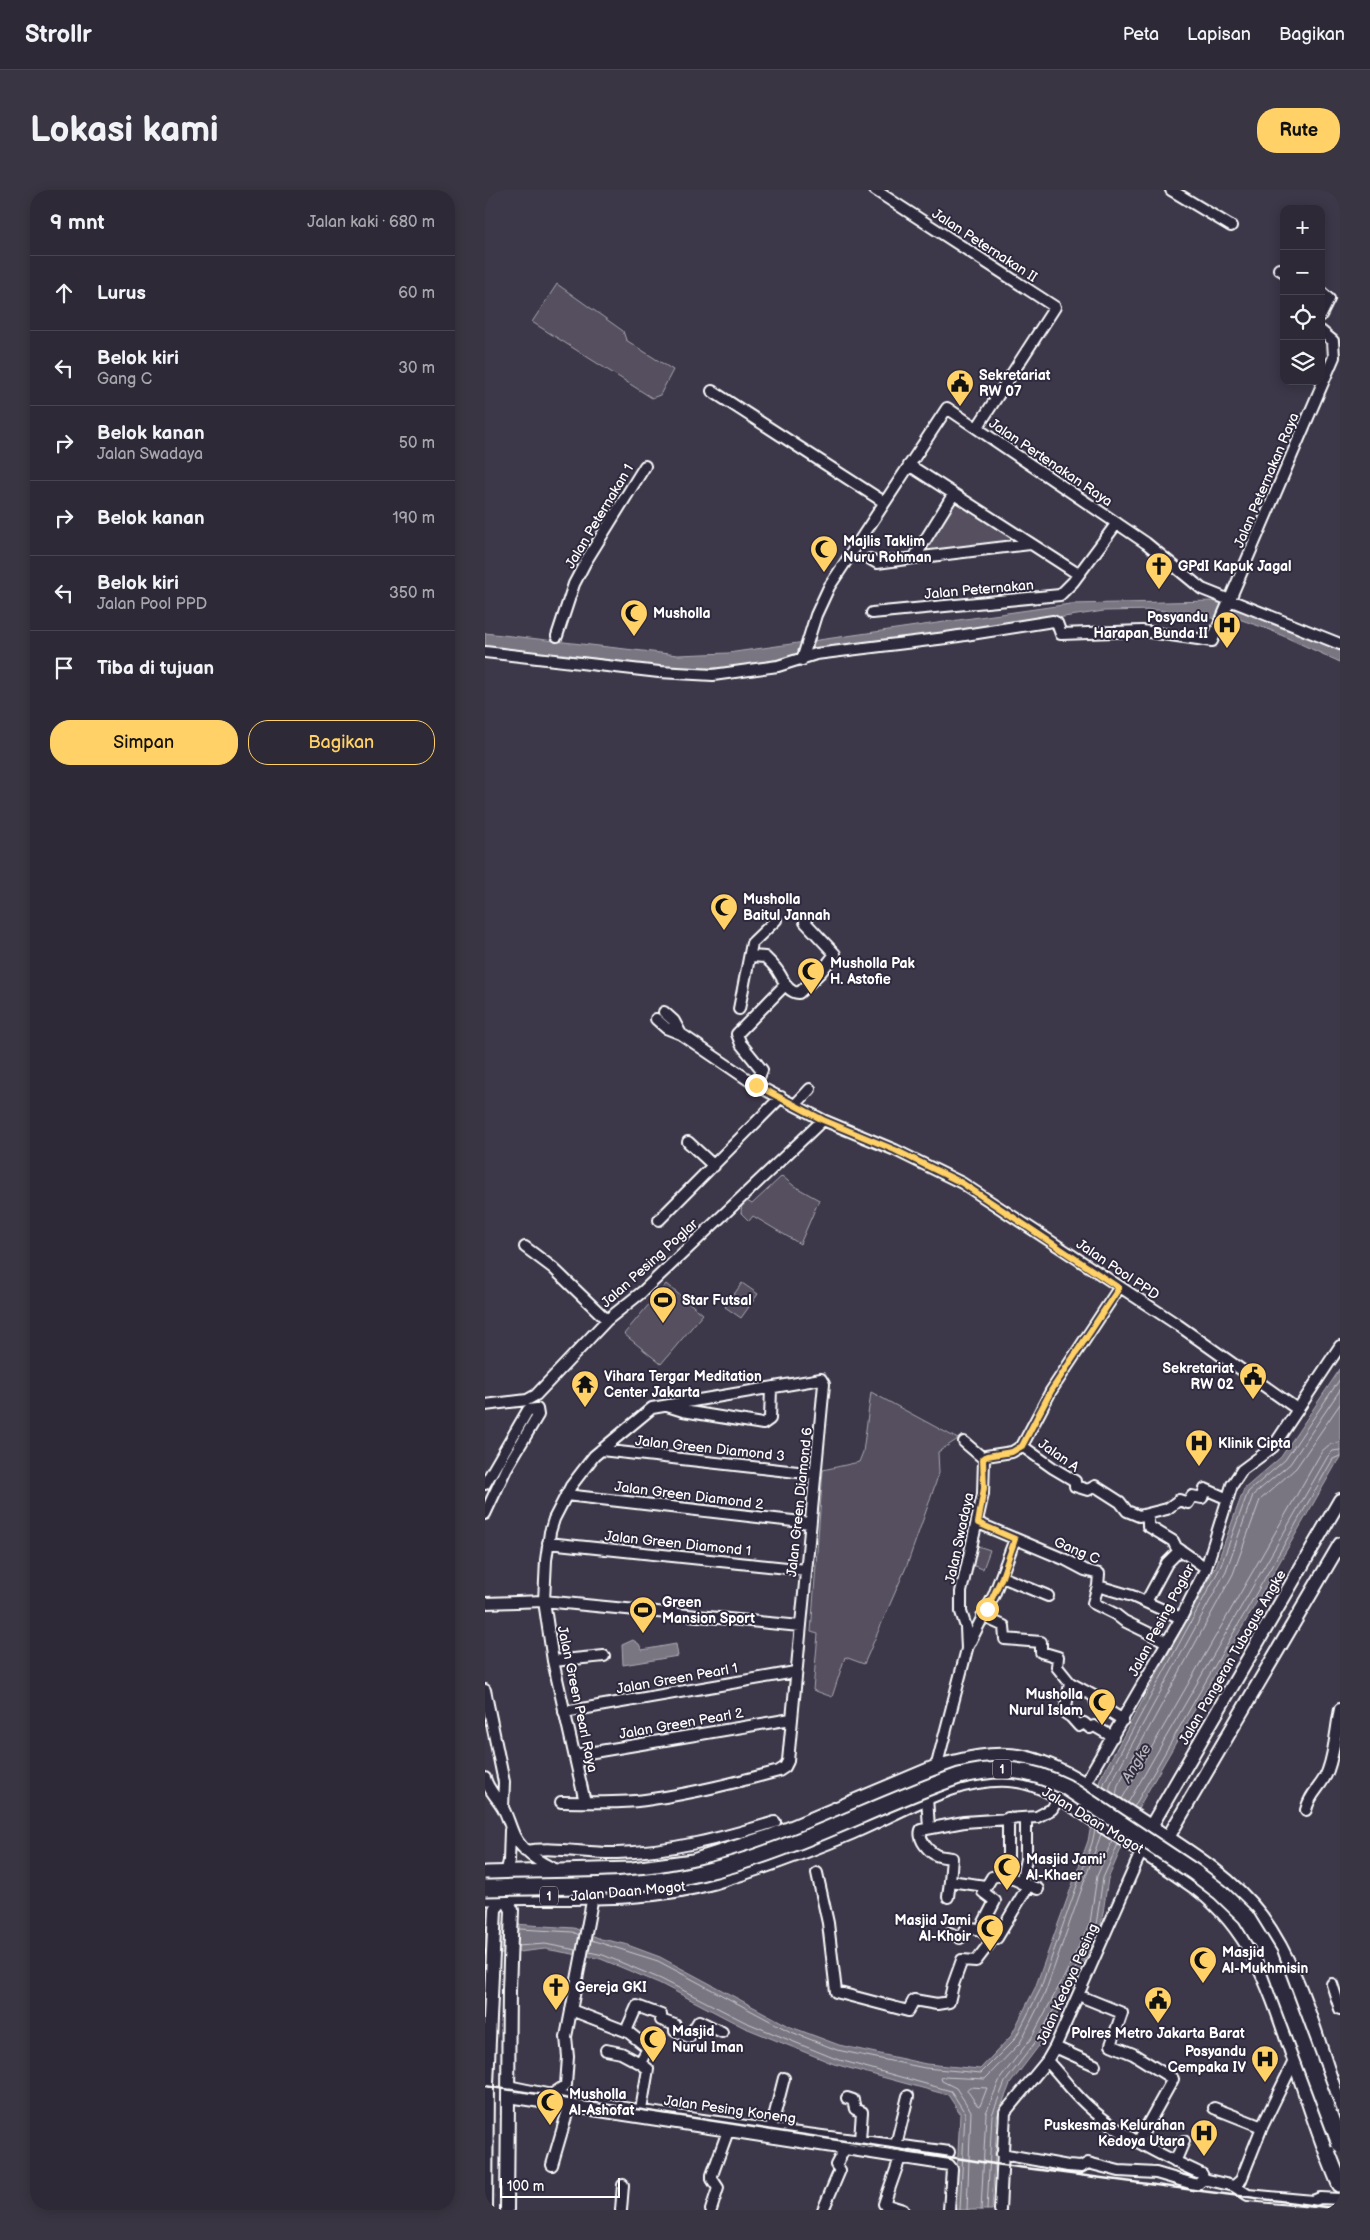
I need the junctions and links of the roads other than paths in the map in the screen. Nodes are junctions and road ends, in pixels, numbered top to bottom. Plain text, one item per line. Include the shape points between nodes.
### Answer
1 (875, 190) edge
2 (1171, 190) edge
3 (1231, 226) dead end
4 (1325, 296) edge
5 (1055, 307) joint
6 (1325, 307) edge
7 (1325, 335) edge
8 (712, 391) dead end
9 (977, 428) junction
10 (909, 465) junction
11 (645, 466) dead end
12 (953, 495) junction
13 (884, 502) junction
14 (1117, 523) junction
15 (1029, 544) junction
16 (914, 558) junction
17 (870, 559) dead end
18 (1078, 574) junction
19 (1227, 602) junction
20 (872, 613) dead end
21 (557, 636) dead end
22 (1340, 644) edge
23 (485, 652) edge
24 (803, 656) junction
25 (776, 920) dead end
26 (805, 922) dead end
27 (751, 956) junction
28 (785, 986) junction
29 (739, 1010) dead end
30 (664, 1012) dead end
31 (656, 1019) dead end
32 (681, 1034) junction
33 (756, 1085) junction
34 (810, 1089) dead end
35 (781, 1098) junction
36 (795, 1104) junction
37 (823, 1120) junction
38 (688, 1142) dead end
39 (714, 1166) junction
40 (659, 1220) dead end
41 (525, 1247) dead end
42 (1119, 1288) junction
43 (607, 1320) junction
44 (1340, 1346) edge
45 (823, 1380) joint
46 (771, 1388) junction
47 (485, 1405) edge
48 (666, 1405) junction
49 (1297, 1409) junction
50 (964, 1442) dead end
51 (1022, 1446) junction
52 (601, 1450) junction
53 (983, 1459) junction
54 (815, 1474) junction
55 (485, 1484) edge
56 (566, 1495) junction
57 (1228, 1499) junction
58 (1340, 1500) edge
59 (485, 1514) edge
60 (1148, 1515) junction
61 (810, 1522) junction
62 (978, 1523) junction
63 (1015, 1539) junction
64 (548, 1543) junction
65 (1340, 1544) edge
66 (1179, 1550) junction
67 (1206, 1568) junction
68 (806, 1570) junction
69 (1002, 1577) junction
70 (1098, 1586) junction
71 (1049, 1596) dead end
72 (544, 1601) junction
73 (1147, 1602) junction
74 (485, 1603) edge
75 (982, 1616) junction
76 (1181, 1618) junction
77 (800, 1626) junction
78 (1167, 1642) junction
79 (967, 1649) junction
80 (604, 1656) dead end
81 (1248, 1658) junction
82 (553, 1661) junction
83 (1266, 1669) junction
84 (795, 1672) junction
85 (1070, 1683) junction
86 (485, 1690) edge
87 (1340, 1709) edge
88 (564, 1712) junction
89 (791, 1719) junction
90 (1123, 1720) junction
91 (1113, 1737) junction
92 (576, 1755) junction
93 (936, 1768) junction
94 (485, 1778) edge
95 (1087, 1787) junction
96 (1059, 1796) junction
97 (927, 1797) junction
98 (561, 1802) dead end
99 (585, 1802) junction
100 (503, 1808) junction
101 (1306, 1810) dead end
102 (1008, 1818) junction
103 (1027, 1818) junction
104 (509, 1823) junction
105 (1145, 1825) junction
106 (771, 1828) junction
107 (929, 1828) junction
108 (1167, 1839) junction
109 (525, 1851) junction
110 (1143, 1851) junction
111 (693, 1862) junction
112 (674, 1865) junction
113 (559, 1871) junction
114 (817, 1873) dead end
115 (485, 1874) edge
116 (506, 1874) junction
117 (1005, 1877) junction
118 (951, 1881) junction
119 (485, 1882) edge
120 (699, 1884) junction
121 (985, 1886) junction
122 (1029, 1886) junction
123 (485, 1888) edge
124 (678, 1888) junction
125 (523, 1896) junction
126 (593, 1896) junction
127 (948, 1896) dead end
128 (485, 1897) edge
129 (500, 1903) junction
130 (980, 1930) junction
131 (949, 1933) dead end
132 (992, 1940) junction
133 (490, 1960) edge
134 (1332, 1984) dead end
135 (1085, 1998) dead end
136 (1340, 2009) edge
137 (571, 2010) junction
138 (626, 2031) junction
139 (722, 2032) dead end
140 (1055, 2047) junction
141 (606, 2050) dead end
142 (1047, 2060) junction
143 (1323, 2061) junction
144 (640, 2063) junction
145 (1095, 2065) dead end
146 (1297, 2065) junction
147 (784, 2078) dead end
148 (486, 2089) edge
149 (508, 2091) junction
150 (551, 2095) junction
151 (908, 2096) dead end
152 (847, 2098) dead end
153 (1339, 2102) edge
154 (569, 2107) junction
155 (1214, 2108) dead end
156 (641, 2110) junction
157 (1261, 2127) junction
158 (1340, 2127) edge
159 (771, 2129) junction
160 (728, 2130) junction
161 (861, 2140) junction
162 (1138, 2142) junction
163 (1184, 2142) dead end
164 (1340, 2144) edge
165 (896, 2145) junction
166 (845, 2148) junction
167 (949, 2152) dead end
168 (1002, 2154) junction
169 (900, 2158) junction
170 (1175, 2162) junction
171 (552, 2165) dead end
172 (1204, 2179) junction
173 (1340, 2184) edge
174 (623, 2185) dead end
175 (1234, 2186) junction
176 (1340, 2199) edge
177 (486, 2210) edge
178 (507, 2210) edge
179 (621, 2210) edge
180 (711, 2210) edge
181 (823, 2210) edge
182 (903, 2210) edge
183 (949, 2210) edge
184 (1000, 2210) edge

1 - 5 street, Jalan Peternakan II
2 - 3 street
4 - 6 street via 1329,299
5 - 9 street, Jalan Pertenakan Raya
7 - 19 street, Jalan Peternakan Raya via 1333,342 1334,357
8 - 13 street
9 - 10 street via 947,408
9 - 14 street, Jalan Pertenakan Raya
10 - 12 street
10 - 13 street
11 - 21 street, Jalan Peternakan 1 via 574,584
12 - 15 street
12 - 16 street
13 - 24 street via 820,603
14 - 18 street, Jalan Peternakan
14 - 19 street, Jalan Pertenakan Raya via 1196,585
15 - 16 street
15 - 18 street
16 - 17 street via 877,563
18 - 20 street, Jalan Peternakan via 1060,595
19 - 22 street, Jalan Pertenakan Raya
19 - 24 street, Jalan Peternakan Raya via 1212,641 1143,631 1061,634 1053,621
23 - 24 street via 713,675 778,666
25 - 27 street via 752,943
26 - 28 street via 835,956 799,993
27 - 28 street via 765,957 779,971
27 - 29 street
28 - 33 street via 737,1034 762,1070
30 - 32 street, Jalan Pool PPD
31 - 32 street, Jalan Pool PPD via 666,1028
32 - 33 street, Jalan Pool PPD
33 - 35 street, Jalan Pool PPD
34 - 36 street
35 - 36 street, Jalan Pool PPD
35 - 39 street
36 - 37 street, Jalan Pool PPD
37 - 42 street, Jalan Pool PPD via 962,1183
37 - 43 street, Jalan Pesing Poglar via 642,1292
38 - 39 street
39 - 40 street
41 - 43 street via 553,1268
42 - 49 street, Jalan Pool PPD via 1178,1325
42 - 51 street via 1055,1384
43 - 47 street, Jalan Pesing Poglar via 532,1398
44 - 49 street, Jalan Pesing Poglar
45 - 46 street, Jalan Green Pearl Raya
45 - 54 street, Jalan Green Diamond 6
46 - 48 street, Jalan Green Pearl Raya
46 - 48 street via 770,1419 763,1424 683,1411
48 - 52 street, Jalan Green Pearl Raya via 647,1411
49 - 57 street, Jalan Pesing Poglar via 1273,1447 1242,1470 1232,1484
50 - 53 street
51 - 53 street via 1012,1452
51 - 60 street, Jalan A via 1075,1480 1075,1486 1088,1490 1095,1486 1120,1502 1127,1511 1139,1516
52 - 54 street, Jalan Green Diamond 3
52 - 56 street, Jalan Green Pearl Raya via 581,1470
53 - 62 street, Jalan Swadaya via 984,1488
54 - 61 street, Jalan Green Diamond 6
55 - 59 street via 528,1410 537,1409 538,1415 506,1469
56 - 61 street, Jalan Green Diamond 2
56 - 64 street, Jalan Green Pearl Raya
57 - 60 street via 1205,1489 1202,1498 1191,1496 1188,1503 1178,1500 1167,1509
57 - 67 street, Jalan Pesing Poglar
58 - 81 main road, Jalan Pangeran Tubagus Angke
60 - 66 street via 1148,1526 1173,1541
61 - 68 street, Jalan Green Diamond 6
62 - 63 street, Gang C
62 - 79 street, Jalan Swadaya via 961,1592
63 - 69 street
63 - 70 street, Gang C via 1099,1574
64 - 68 street, Jalan Green Diamond 1
64 - 72 street, Jalan Green Pearl Raya
65 - 83 main road
66 - 67 street
66 - 73 street via 1167,1563
67 - 76 street, Jalan Pesing Poglar
68 - 77 street, Jalan Green Diamond 6
69 - 71 street
69 - 75 street
70 - 73 street, Gang C
70 - 78 street via 1093,1603
72 - 74 street
72 - 77 street
72 - 82 street, Jalan Green Pearl Raya
73 - 76 street, Gang C
75 - 79 street
75 - 85 street via 1004,1626 1005,1639 1042,1642 1041,1652 1059,1657 1057,1667
76 - 78 street, Jalan Pesing Poglar
77 - 84 street, Jalan Green Diamond 6
78 - 90 street, Jalan Pesing Poglar
79 - 93 street, Jalan Swadaya
80 - 82 street
81 - 83 main road via 1255,1667
81 - 105 main road, Jalan Pangeran Tubagus Angke
82 - 88 street, Jalan Green Pearl Raya
83 - 108 main road
84 - 88 street, Jalan Green Pearl 1
84 - 89 street, Jalan Green Diamond 6
85 - 90 street via 1095,1696 1096,1702
85 - 91 street via 1065,1713 1078,1726 1084,1723 1090,1728 1094,1726
86 - 100 street via 504,1782
87 - 101 street via 1329,1769 1312,1794
88 - 92 street, Jalan Green Pearl Raya
89 - 92 street, Jalan Green Pearl 2
89 - 99 street, Jalan Green Diamond 6 via 788,1762 779,1771 651,1800
90 - 91 street, Jalan Pesing Poglar
91 - 95 street, Jalan Pesing Poglar
92 - 99 street, Jalan Green Pearl Raya
93 - 95 highway, Jalan Daan Mogot / 1 via 988,1756 1009,1756 1038,1762
93 - 106 highway, Jalan Daan Mogot / 1
94 - 100 street
95 - 105 highway, Jalan Daan Mogot / 1
96 - 97 highway, Jalan Daan Mogot / 1 via 1016,1779 993,1778 973,1781
96 - 103 street via 1052,1809 1041,1816
96 - 110 highway, Jalan Daan Mogot / 1
97 - 107 street
97 - 120 highway, Jalan Daan Mogot / 1 via 787,1857
98 - 99 street
100 - 104 street
102 - 103 street
102 - 107 street
102 - 117 street via 1009,1870
103 - 122 street
104 - 109 street
104 - 116 street
105 - 108 highway, Jalan Daan Mogot / 1
106 - 109 street via 659,1850 615,1853
106 - 111 highway, Jalan Daan Mogot / 1
107 - 118 street via 921,1830 919,1836 937,1856 952,1858
108 - 110 main road
108 - 143 highway, Jalan Daan Mogot / 1 via 1226,1882 1259,1917 1294,1979
109 - 113 street
110 - 140 street, Jalan Kedoya Pesing
110 - 146 highway, Jalan Daan Mogot / 1 via 1217,1903 1234,1921 1250,1944
111 - 112 highway, Jalan Daan Mogot / 1
111 - 120 highway via 689,1876
112 - 113 highway, Jalan Daan Mogot / 1 via 633,1870
112 - 124 highway via 683,1875
113 - 116 highway, Jalan Daan Mogot / 1
114 - 132 street via 838,1994 909,2012 914,2000 947,2004 963,1960 976,1961
115 - 116 highway, Jalan Daan Mogot / 1
116 - 125 highway via 514,1889
116 - 129 main road
117 - 121 street via 995,1876
117 - 122 street
118 - 121 street
118 - 127 street
119 - 158 highway, Jalan Daan Mogot / 1 via 636,1878 700,1868 770,1848 942,1774 971,1765 994,1762 1033,1766 1068,1782 1199,1868 1245,1909 1278,1961
120 - 124 highway, Jalan Daan Mogot / 1
121 - 130 street via 983,1892 995,1900
122 - 132 street via 1009,1922
123 - 164 highway, Jalan Daan Mogot / 1, bridge via 636,1883 698,1874 773,1852 959,1776 991,1770 1028,1772 1045,1777 1194,1872 1245,1917 1270,1956
124 - 126 highway, Jalan Daan Mogot / 1
125 - 126 highway, Jalan Daan Mogot / 1
125 - 129 highway, Jalan Daan Mogot / 1
126 - 137 street
128 - 129 highway, Jalan Daan Mogot / 1
129 - 133 main road
129 - 149 main road via 512,1910
130 - 131 street via 967,1927 960,1938
130 - 132 street
133 - 148 main road
134 - 136 street
135 - 162 street via 1123,2013 1111,2045 1133,2054 1173,2079
137 - 138 street
137 - 150 street via 566,2038 566,2085
138 - 139 street via 637,2006 661,2015 661,2020 675,2025 675,2031 689,2037 699,2021
138 - 144 street via 648,2048
140 - 142 street, Jalan Kedoya Pesing
140 - 145 street
141 - 144 street
142 - 162 street via 1075,2094
142 - 168 street, Jalan Kedoya Pesing via 1005,2112
143 - 146 highway
143 - 153 highway, Jalan Daan Mogot / 1
144 - 156 street via 648,2069
146 - 157 street
146 - 173 highway, Jalan Daan Mogot / 1
147 - 159 street
148 - 149 main road
148 - 177 main road
149 - 150 street, Jalan Pesing Koneng
149 - 154 street
149 - 178 main road
150 - 156 street, Jalan Pesing Koneng
151 - 165 street
152 - 161 street via 854,2101 855,2109 862,2112
154 - 160 street
154 - 171 street
155 - 157 street
156 - 159 street, Jalan Pesing Koneng
157 - 175 street via 1241,2180
159 - 161 street, Jalan Pesing Koneng
160 - 166 street
160 - 180 street via 712,2175 718,2188
161 - 165 street, Jalan Pesing Koneng
162 - 170 street
163 - 170 street
165 - 167 street, Jalan Pesing Koneng
166 - 169 street
166 - 181 street via 836,2165 840,2170
168 - 172 street via 1068,2166 1088,2163 1119,2171 1156,2173 1195,2184
168 - 184 street, Jalan Kedoya Pesing
169 - 182 street via 884,2204
169 - 183 street via 952,2166
170 - 172 street via 1202,2174
172 - 175 street
174 - 179 street
175 - 176 street via 1248,2195 1313,2201

